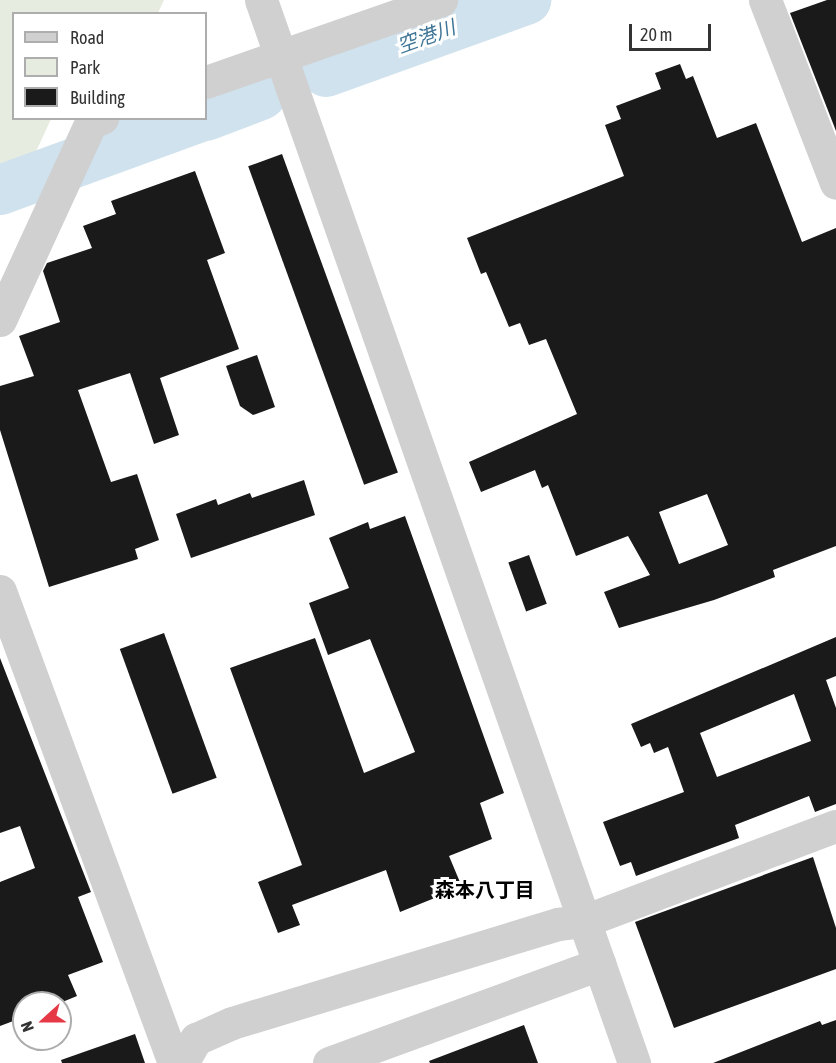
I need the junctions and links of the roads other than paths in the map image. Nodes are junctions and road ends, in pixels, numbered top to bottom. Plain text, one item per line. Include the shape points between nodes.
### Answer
1 (261, 0) edge
2 (441, 0) edge
3 (765, 0) edge
4 (280, 56) junction
5 (207, 82) edge
6 (96, 120) edge
7 (836, 183) edge
8 (0, 320) edge
9 (0, 591) edge
10 (836, 826) edge
11 (584, 921) junction
12 (599, 964) junction
13 (174, 1063) edge
14 (182, 1063) edge
15 (328, 1063) edge
16 (634, 1063) edge

1 - 4 street
2 - 4 street
3 - 7 street
4 - 5 street
4 - 11 street
6 - 8 street via 91,122 53,200
9 - 13 street
10 - 11 street
11 - 12 street
11 - 14 street via 558,924 232,1023 196,1038
12 - 15 street
12 - 16 street

